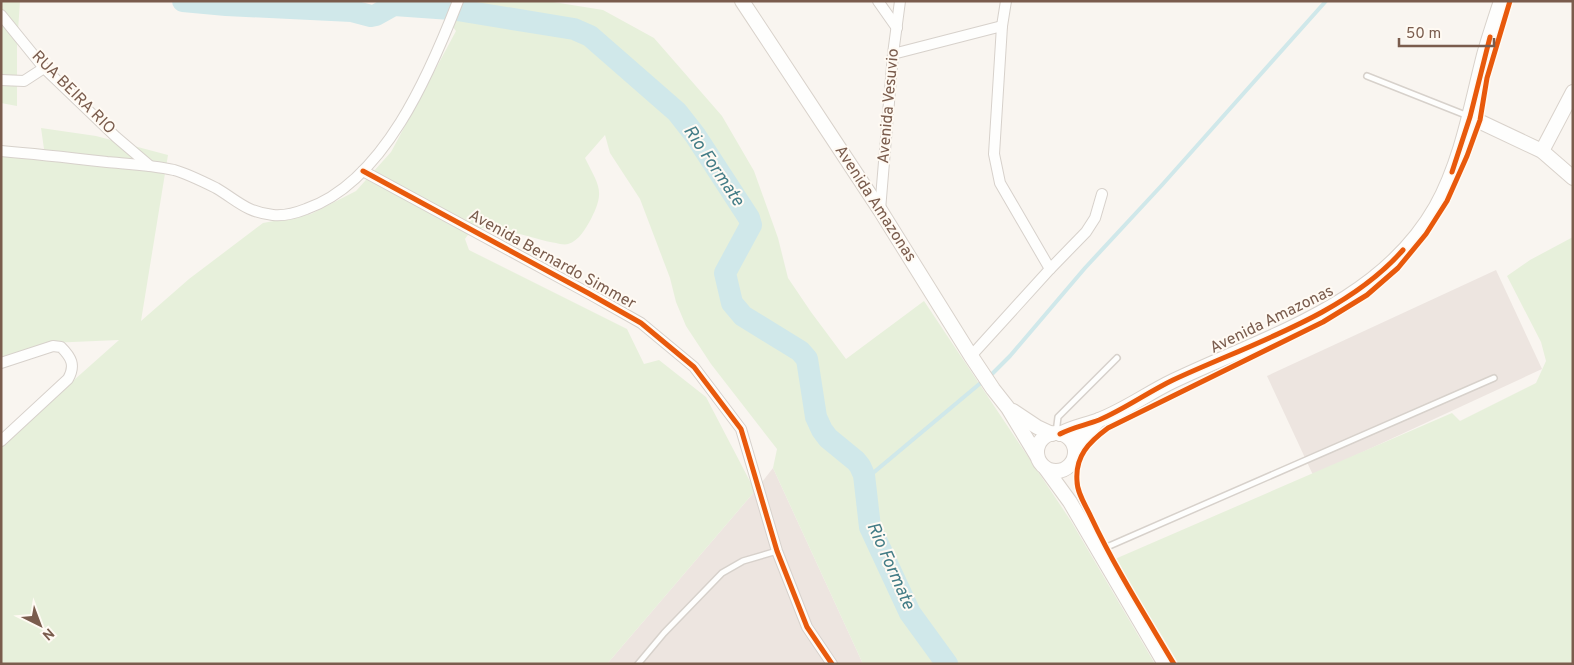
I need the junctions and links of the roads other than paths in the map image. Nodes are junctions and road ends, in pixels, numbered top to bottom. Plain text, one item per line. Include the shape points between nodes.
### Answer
1 (458, 1) edge
2 (742, 1) edge
3 (878, 1) edge
4 (900, 1) edge
5 (1006, 1) edge
6 (1501, 1) edge
7 (1, 15) edge
8 (1002, 26) junction
9 (897, 28) junction
10 (894, 54) junction
11 (44, 68) junction
12 (1367, 76) dead end
13 (1, 80) edge
14 (1573, 92) edge
15 (1470, 117) junction
16 (1, 151) edge
17 (1542, 151) junction
18 (150, 166) junction
19 (363, 171) junction
20 (1573, 178) edge
21 (1102, 194) dead end
22 (880, 210) junction
23 (1050, 269) junction
24 (971, 356) junction
25 (1117, 358) dead end
26 (1, 363) edge
27 (1494, 378) dead end
28 (1008, 408) junction
29 (1099, 420) junction
30 (1056, 434) junction
31 (1, 441) edge
32 (1075, 452) junction
33 (1037, 456) junction
34 (1068, 467) junction
35 (1046, 468) junction
36 (1070, 502) junction
37 (777, 551) junction
38 (1098, 551) junction
39 (638, 664) edge
40 (832, 664) edge
41 (1165, 664) edge

1 - 19 street via 401,123
2 - 22 street, Avenida Amazonas
3 - 9 street
4 - 9 street, Avenida Vesuvio
5 - 8 street
6 - 15 street, Avenida Amazonas via 1484,54
7 - 11 street, RUA BEIRA RIO
8 - 10 street
8 - 23 street via 994,154 1000,183
9 - 10 street, Avenida Vesuvio
10 - 22 street, Avenida Vesuvio
11 - 13 street via 24,80
11 - 18 street, RUA BEIRA RIO
12 - 15 lane
14 - 17 street
15 - 17 street
15 - 29 street, Avenida Amazonas via 1452,173 1436,206 1420,231 1373,279 1323,312 1172,381
16 - 18 street
17 - 20 street
18 - 19 street via 176,171 216,188 256,212 276,216 316,206
19 - 37 street, Avenida Bernardo Simmer via 641,323 694,367 741,428
21 - 23 street via 1086,232
22 - 24 street, Avenida Amazonas
23 - 24 street
24 - 28 street, Avenida Amazonas
25 - 30 lane via 1058,417
26 - 31 street via 53,346 61,347 68,354 73,371
27 - 38 lane
28 - 30 street, Avenida Amazonas via 1031,424
28 - 33 street, Avenida Amazonas
29 - 30 street, Avenida Amazonas
29 - 32 street, Avenida Amazonas via 1080,440
30 - 32 street via 1070,440
30 - 33 street via 1040,442
32 - 34 street
33 - 35 street
34 - 35 street via 1057,471
34 - 36 street
35 - 36 street
36 - 38 street
37 - 39 lane via 743,561 722,573
37 - 40 street, Avenida Bernardo Simmer via 807,627
38 - 41 street

